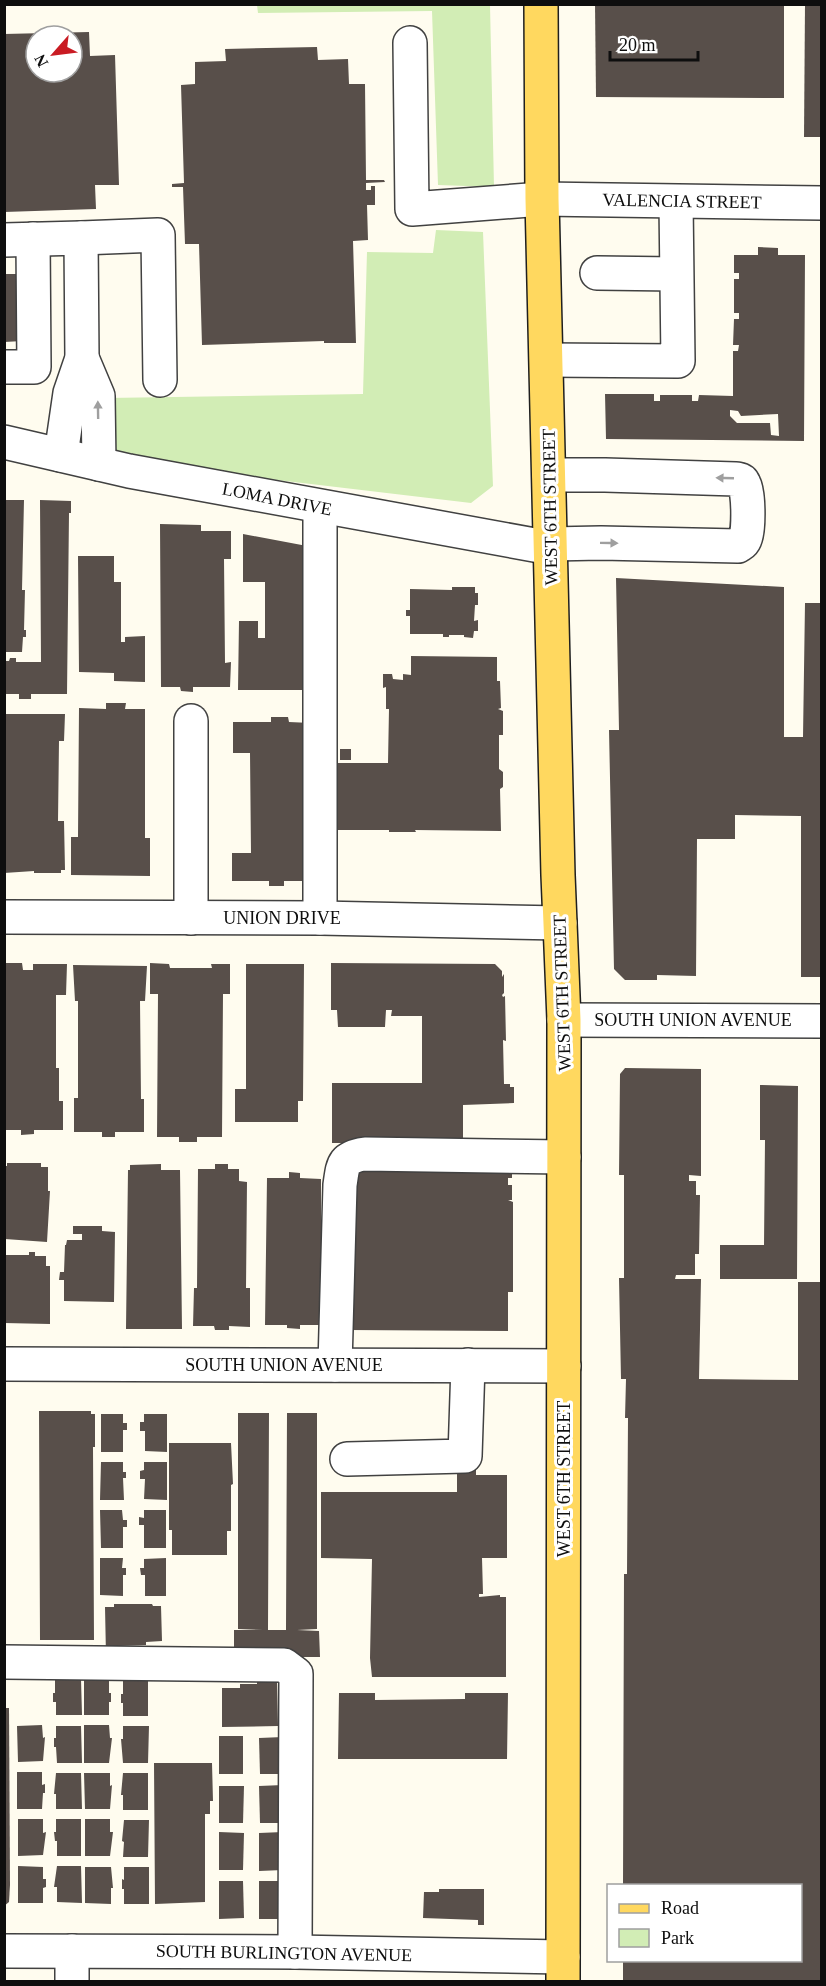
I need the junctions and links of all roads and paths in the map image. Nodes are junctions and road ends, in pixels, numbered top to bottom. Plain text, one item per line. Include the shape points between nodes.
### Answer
1 (541, 4) edge
2 (410, 43) dead end
3 (543, 199) junction
4 (676, 202) junction
5 (822, 203) edge
6 (81, 238) junction
7 (19, 240) edge
8 (597, 273) dead end
9 (676, 274) junction
10 (82, 358) junction
11 (547, 360) junction
12 (4, 367) edge
13 (160, 380) dead end
14 (4, 442) edge
15 (61, 455) junction
16 (99, 464) junction
17 (549, 475) junction
18 (320, 507) junction
19 (551, 546) junction
20 (191, 721) dead end
21 (4, 917) edge
22 (191, 918) junction
23 (320, 918) junction
24 (560, 923) junction
25 (564, 1020) junction
26 (822, 1021) edge
27 (564, 1157) junction
28 (4, 1364) edge
29 (335, 1365) junction
30 (468, 1365) junction
31 (564, 1366) junction
32 (347, 1459) dead end
33 (4, 1662) edge
34 (4, 1951) edge
35 (295, 1952) junction
36 (72, 1966) edge
37 (563, 1969) edge

1 - 3 main road, WEST 6TH STREET
2 - 3 street, VALENCIA STREET via 412,209
3 - 4 street, VALENCIA STREET
3 - 11 main road, WEST 6TH STREET
4 - 5 street, VALENCIA STREET
4 - 9 street
6 - 7 street
6 - 10 street
6 - 13 street via 158,235
7 - 12 street via 34,367
8 - 9 street
9 - 11 street via 678,360
10 - 15 street via 70,393
16 -> 10 street via 98,396
11 - 17 main road, WEST 6TH STREET
14 - 15 street, LOMA DRIVE
15 - 16 street, LOMA DRIVE
16 - 18 street, LOMA DRIVE
17 - 19 main road, WEST 6TH STREET
19 -> 17 street, LOMA DRIVE via 606,543 738,546 747,532 747,493 745,485 736,479
18 - 19 street, LOMA DRIVE
18 - 23 street
19 - 24 main road, WEST 6TH STREET
20 - 22 street
21 - 22 street, UNION DRIVE
22 - 23 street, UNION DRIVE
23 - 24 street, UNION DRIVE
24 - 25 main road, WEST 6TH STREET
25 - 26 street, SOUTH UNION AVENUE
25 - 27 main road, WEST 6TH STREET
27 - 29 street via 352,1156 344,1164 340,1185
27 - 31 main road, WEST 6TH STREET
28 - 29 street, SOUTH UNION AVENUE
29 - 30 street, SOUTH UNION AVENUE
30 - 31 street, SOUTH UNION AVENUE
30 - 32 street via 465,1456
31 - 37 main road, WEST 6TH STREET
33 - 35 street via 284,1665 296,1674
34 - 36 street, SOUTH BURLINGTON AVENUE
35 - 36 street, SOUTH BURLINGTON AVENUE
35 - 37 street, SOUTH BURLINGTON AVENUE

